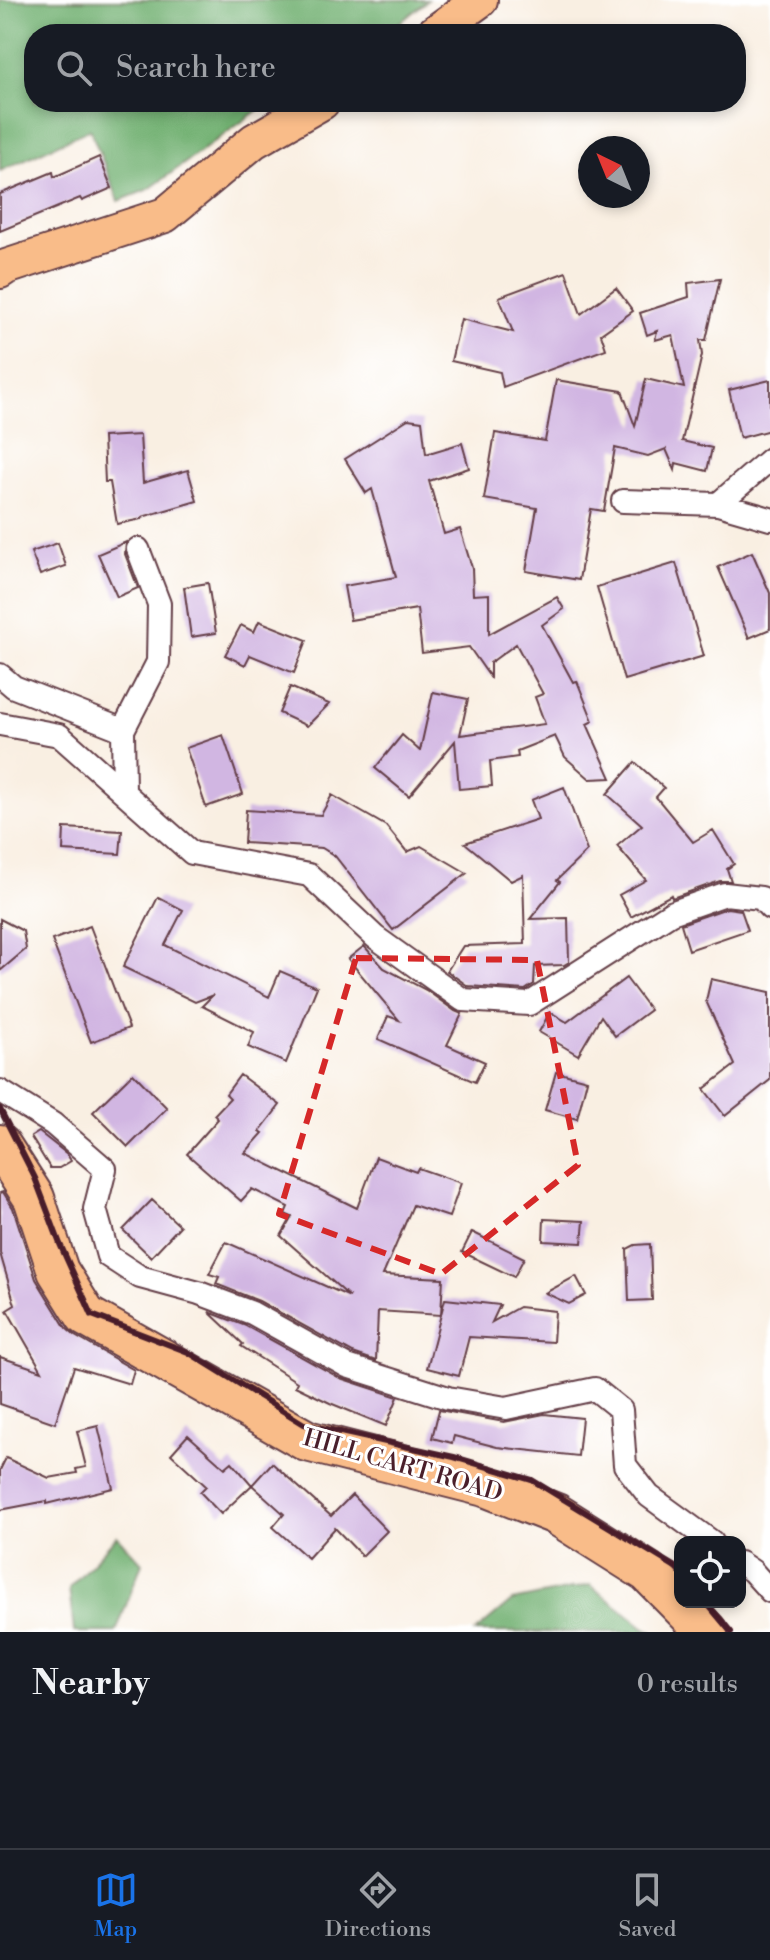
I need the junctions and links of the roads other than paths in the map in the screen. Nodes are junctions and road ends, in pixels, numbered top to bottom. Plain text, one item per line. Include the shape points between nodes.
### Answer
1 (480, 0) edge
2 (447, 24) edge
3 (305, 112) edge
4 (0, 271) edge
5 (770, 459) edge
6 (623, 501) dead end
7 (718, 504) junction
8 (770, 519) edge
9 (138, 549) dead end
10 (0, 675) edge
11 (0, 724) edge
12 (123, 730) junction
13 (124, 792) junction
14 (770, 908) edge
15 (0, 1091) edge
16 (0, 1145) edge
17 (704, 1536) edge
18 (746, 1567) edge
19 (770, 1591) edge
20 (707, 1632) edge

1 - 2 main road
3 - 4 main road via 254,141 165,215
5 - 7 street
6 - 7 street
7 - 8 street
9 - 12 street via 159,604 158,662
10 - 12 street via 14,687
11 - 13 street via 59,735
12 - 13 street
13 - 14 street via 192,853 309,875 375,937 463,1000 529,1004 671,913 725,894 761,898
15 - 17 street via 53,1124 105,1169 95,1209 108,1256 140,1277 252,1313 347,1366 448,1398 506,1408 595,1389 621,1410 625,1465 649,1496
16 - 20 highway, HILL CART ROAD via 34,1198 58,1271 86,1316 307,1441 485,1486 556,1514 648,1572
18 - 19 street

